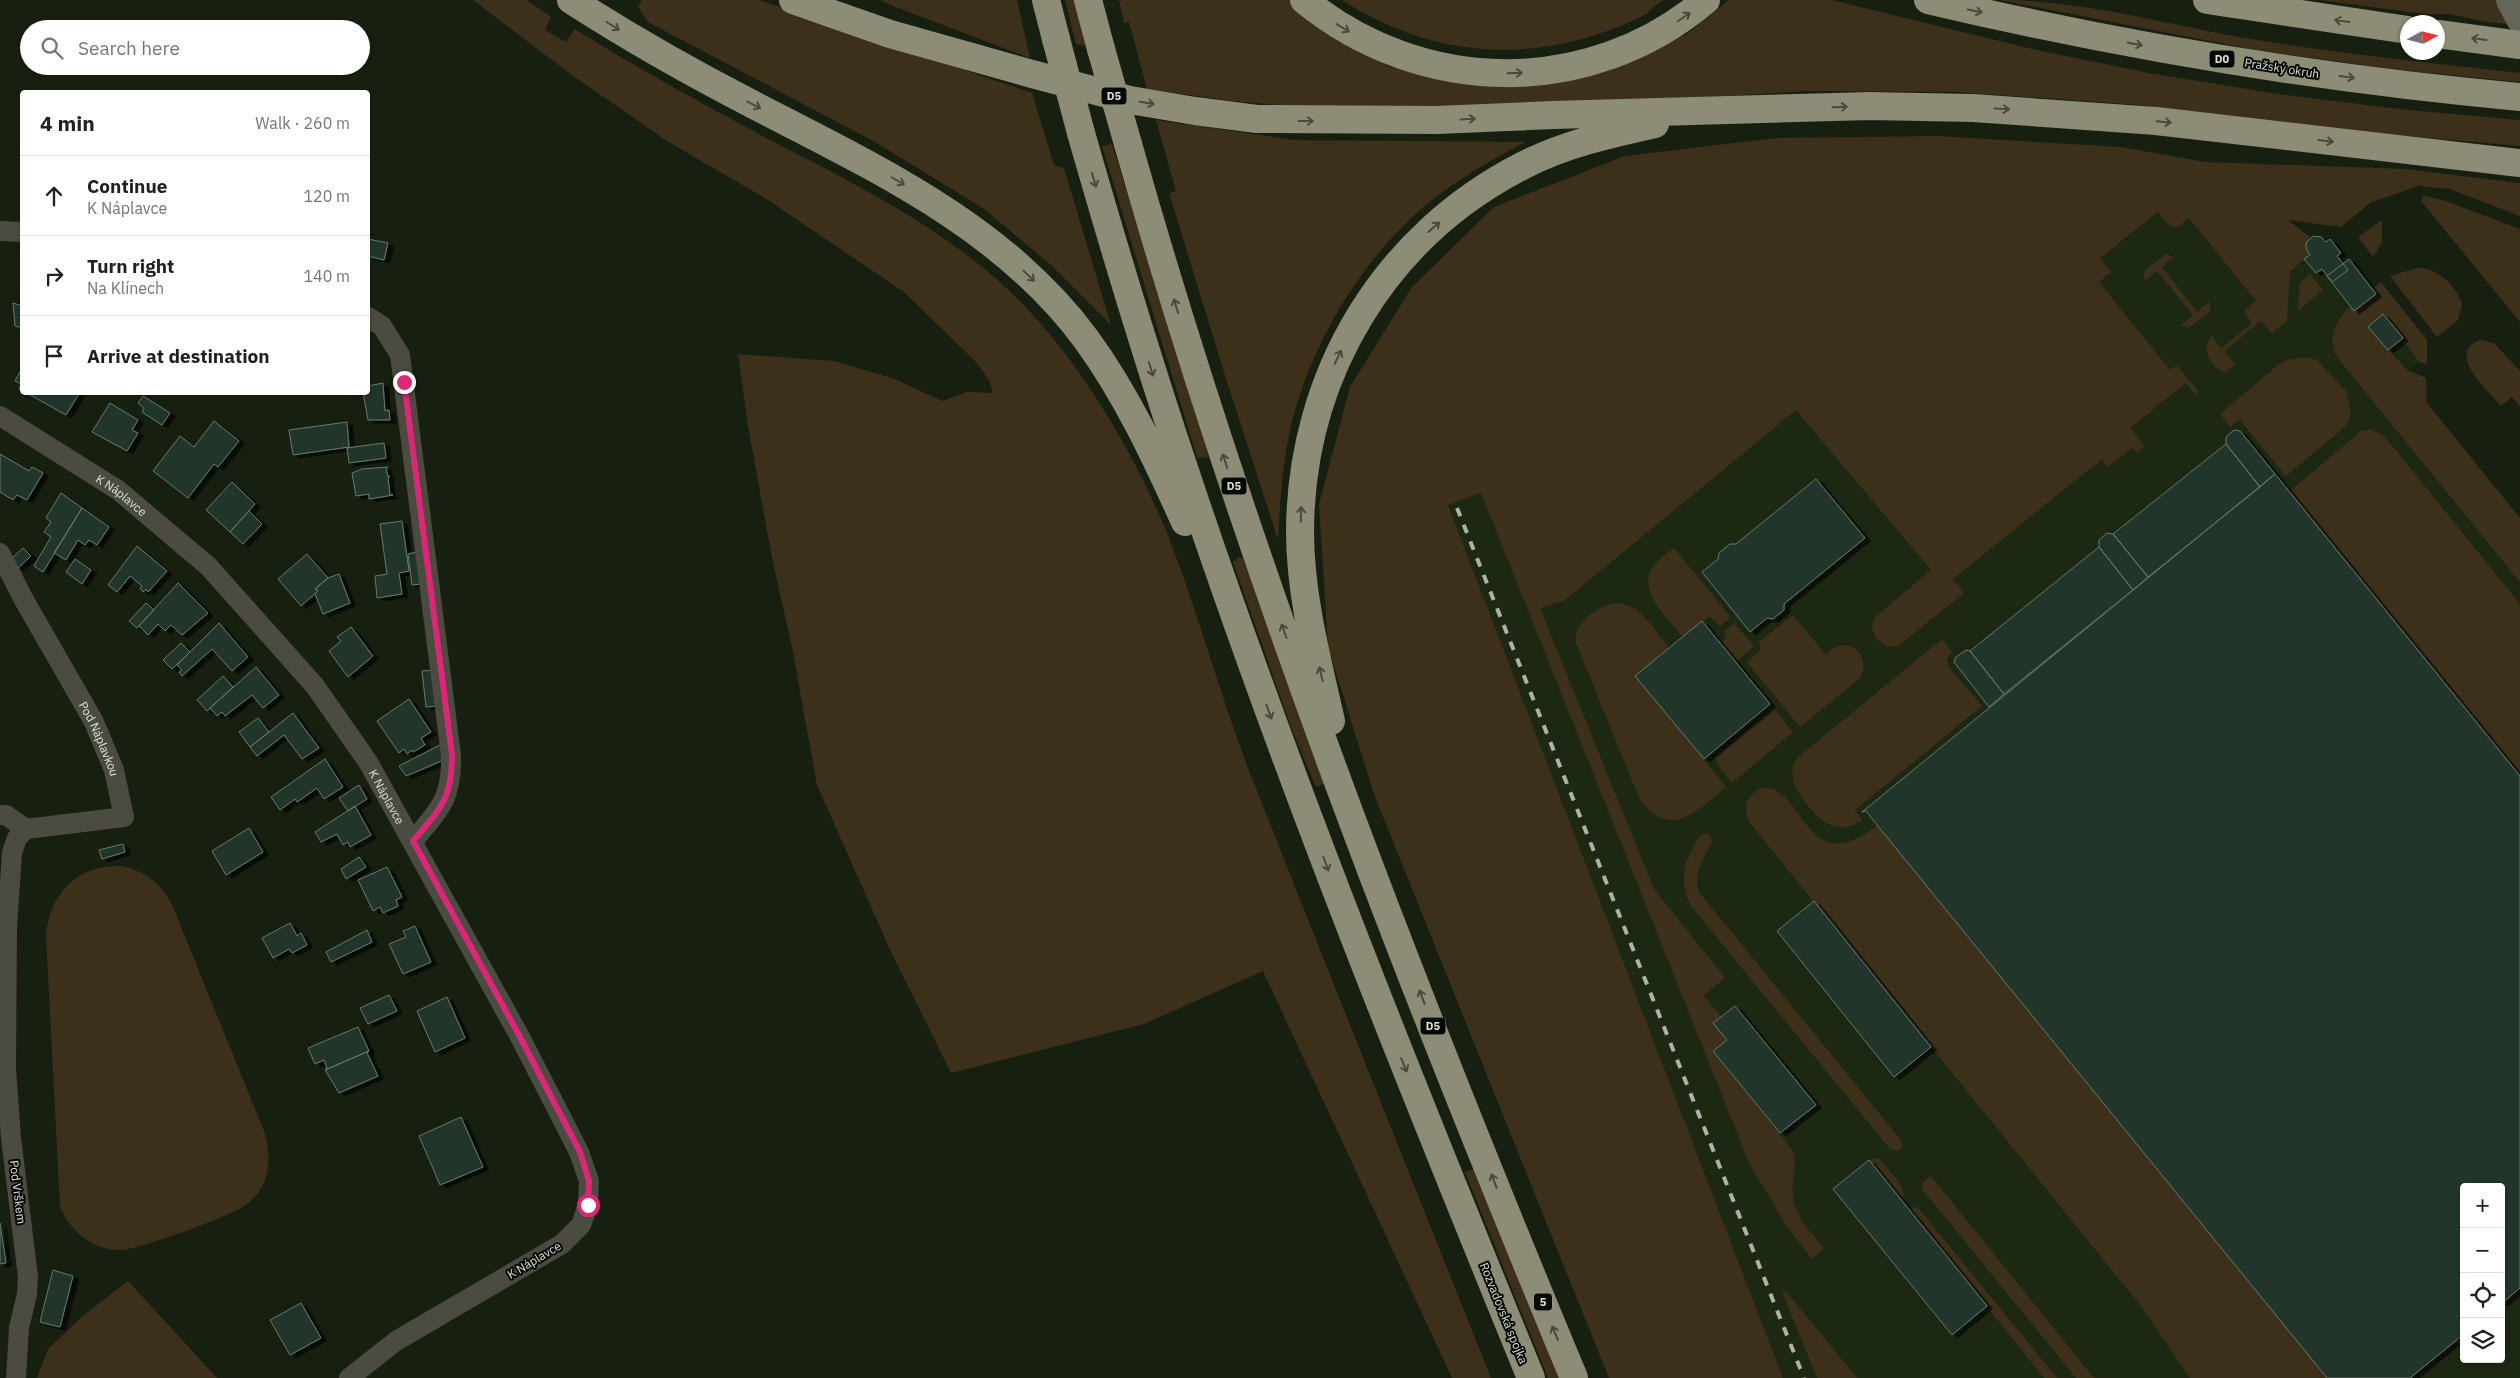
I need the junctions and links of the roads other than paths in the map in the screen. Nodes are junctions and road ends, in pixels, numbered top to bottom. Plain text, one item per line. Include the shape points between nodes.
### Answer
1 (571, 0) edge
2 (793, 0) edge
3 (848, 0) edge
4 (1046, 0) edge
5 (1088, 0) edge
6 (1304, 0) edge
7 (1706, 0) edge
8 (1928, 0) edge
9 (2207, 0) edge
10 (2510, 0) edge
11 (2520, 19) edge
12 (2400, 29) edge
13 (2445, 35) edge
14 (2520, 45) edge
15 (1032, 74) junction
16 (2520, 97) edge
17 (1791, 109) junction
18 (2520, 163) edge
19 (0, 231) edge
20 (20, 232) edge
21 (370, 318) edge
22 (0, 416) edge
23 (0, 553) edge
24 (1252, 666) junction
25 (0, 815) edge
26 (1355, 824) junction
27 (26, 829) junction
28 (413, 841) junction
29 (1511, 1227) joint
30 (16, 1378) edge
31 (349, 1378) edge
32 (1531, 1378) edge
33 (1574, 1378) edge

1 -> 24 highway via 658,54 914,190 974,230 1042,288 1086,339 1134,418
2 - 15 highway via 890,34
3 - 15 highway
4 -> 24 highway, bridge via 1080,133 1152,372
26 -> 5 highway, D5, bridge via 1224,459 1183,332
6 -> 7 highway via 1347,30 1392,53 1437,67 1517,74 1578,65 1622,51 1661,32
8 -> 16 highway, Pražský okruh / D0 via 2088,35 2210,57 2378,82
12 -> 9 highway
10 - 11 main road
14 -> 13 highway
15 -> 17 highway via 1130,100 1195,111 1287,120 1437,120
17 -> 18 highway via 1916,107 2054,113 2156,121
26 -> 17 highway via 1313,638 1300,533 1304,478 1318,405 1335,361 1357,321 1390,272 1431,229 1474,194 1524,165 1600,136 1656,124
19 - 20 street
21 - 28 street via 382,326 400,355 452,755 452,779 444,803
22 - 28 street, K Náplavce via 118,490 208,566 316,686 368,762
23 - 27 street, Pod Náplavkou via 94,722 114,770 124,817
24 -> 32 highway, Rozvadovská spojka via 1362,957
25 - 27 street via 6,815
29 -> 26 highway, D5
27 - 30 street, Pod Vrškem via 17,838 12,853 7,927 6,1068 28,1277 19,1328
28 - 31 street, K Náplavce via 580,1152 589,1181 588,1205 581,1225 562,1244 396,1341
33 -> 29 highway, 5

